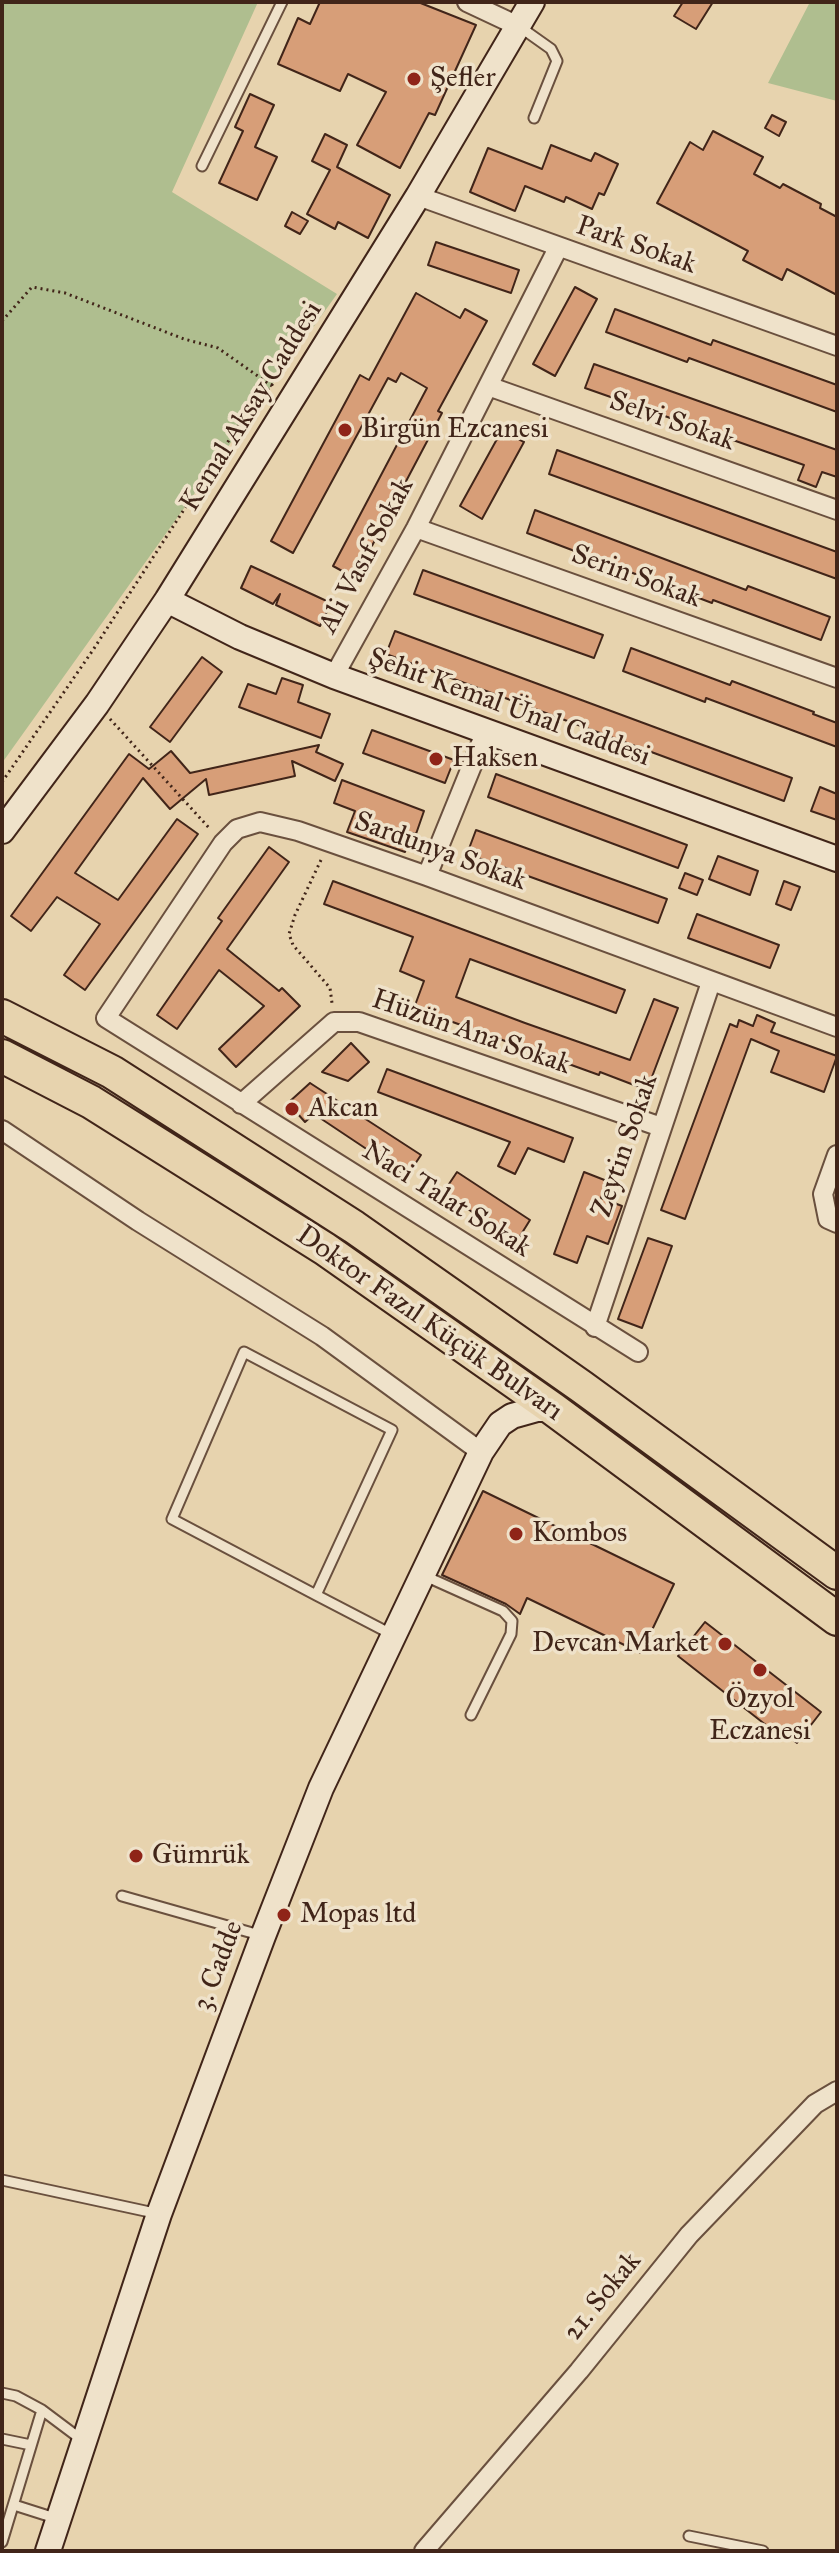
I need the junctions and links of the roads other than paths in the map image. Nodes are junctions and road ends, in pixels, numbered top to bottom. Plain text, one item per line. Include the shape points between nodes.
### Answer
1 (282, 2) edge
2 (467, 2) edge
3 (532, 2) edge
4 (518, 26) junction
5 (534, 118) dead end
6 (202, 166) dead end
7 (418, 196) junction
8 (558, 248) junction
9 (837, 346) edge
10 (488, 386) junction
11 (837, 510) edge
12 (416, 528) junction
13 (167, 600) junction
14 (334, 676) junction
15 (837, 678) edge
16 (486, 731) junction
17 (2, 831) edge
18 (837, 859) edge
19 (427, 876) junction
20 (711, 982) junction
21 (2, 1000) edge
22 (106, 1018) joint
23 (14, 1022) edge
24 (837, 1027) edge
25 (2, 1056) edge
26 (241, 1104) junction
27 (661, 1127) junction
28 (2, 1130) edge
29 (837, 1155) edge
30 (832, 1221) edge
31 (595, 1327) junction
32 (638, 1352) dead end
33 (478, 1357) junction
34 (553, 1409) junction
35 (500, 1424) junction
36 (481, 1452) junction
37 (837, 1573) edge
38 (422, 1574) junction
39 (316, 1595) junction
40 (837, 1619) edge
41 (393, 1635) junction
42 (471, 1715) dead end
43 (122, 1896) dead end
44 (263, 1936) junction
45 (837, 2091) edge
46 (2, 2180) edge
47 (159, 2214) junction
48 (2, 2393) edge
49 (42, 2410) junction
50 (2, 2439) edge
51 (85, 2442) junction
52 (31, 2445) junction
53 (14, 2505) junction
54 (58, 2519) junction
55 (689, 2536) dead end
56 (2, 2542) edge
57 (48, 2551) edge
58 (424, 2551) edge
59 (763, 2551) edge

1 - 6 lane
2 - 4 street
3 - 4 street, Kemal Aksay Caddesi
4 - 5 lane via 551,49 557,61
4 - 7 street, Kemal Aksay Caddesi
7 - 8 street, Park Sokak
7 - 13 street, Kemal Aksay Caddesi
8 - 9 street, Park Sokak
8 - 10 street, Ali Vasıf Sokak
10 - 11 street, Selvi Sokak
10 - 12 street, Ali Vasıf Sokak
12 - 14 street, Ali Vasıf Sokak
12 - 15 street, Serin Sokak
13 - 14 street, Şehit Kemal Ünal Caddesi
13 - 17 street, Kemal Aksay Caddesi
14 - 16 street, Şehit Kemal Ünal Caddesi
16 - 18 street, Şehit Kemal Ünal Caddesi
16 - 19 street
19 - 20 street, Sardunya Sokak
19 - 22 street, Sardunya Sokak via 298,831 260,822 237,829
20 - 24 street, Sardunya Sokak
20 - 27 street, Zeytin Sokak
21 - 23 highway
22 - 26 street, Naci Talat Sokak
23 - 37 highway, Doktor Fazıl Küçük Bulvarı via 112,1072 354,1227
25 - 33 highway, Doktor Fazıl Küçük Bulvarı via 91,1102 252,1203
26 - 27 street, Hüzün Ana Sokak via 334,1022 359,1022
26 - 31 street, Naci Talat Sokak
27 - 31 street, Zeytin Sokak
28 - 36 street via 322,1336
29 - 30 street via 823,1194
31 - 32 street, Naci Talat Sokak
33 - 34 highway, Doktor Fazıl Küçük Bulvarı
33 - 35 street via 497,1378
34 - 35 street via 523,1412
34 - 40 highway, Doktor Fazıl Küçük Bulvarı
35 - 36 street, 3. Cadde
36 - 38 street, 3. Cadde
38 - 41 street, 3. Cadde
38 - 42 lane via 503,1611 512,1621 511,1634
39 - 39 lane via 172,1519 244,1352 392,1430
39 - 41 lane
41 - 44 street, 3. Cadde via 321,1788
43 - 44 lane
44 - 47 street, 3. Cadde
45 - 58 street, 21. Sokak via 815,2104 689,2235
46 - 47 lane
47 - 51 street, 3. Cadde
48 - 49 lane
49 - 51 lane
49 - 52 lane
50 - 52 lane
51 - 54 street, 3. Cadde
52 - 53 lane
53 - 54 lane
53 - 56 lane
54 - 57 street, 3. Cadde
55 - 59 lane

